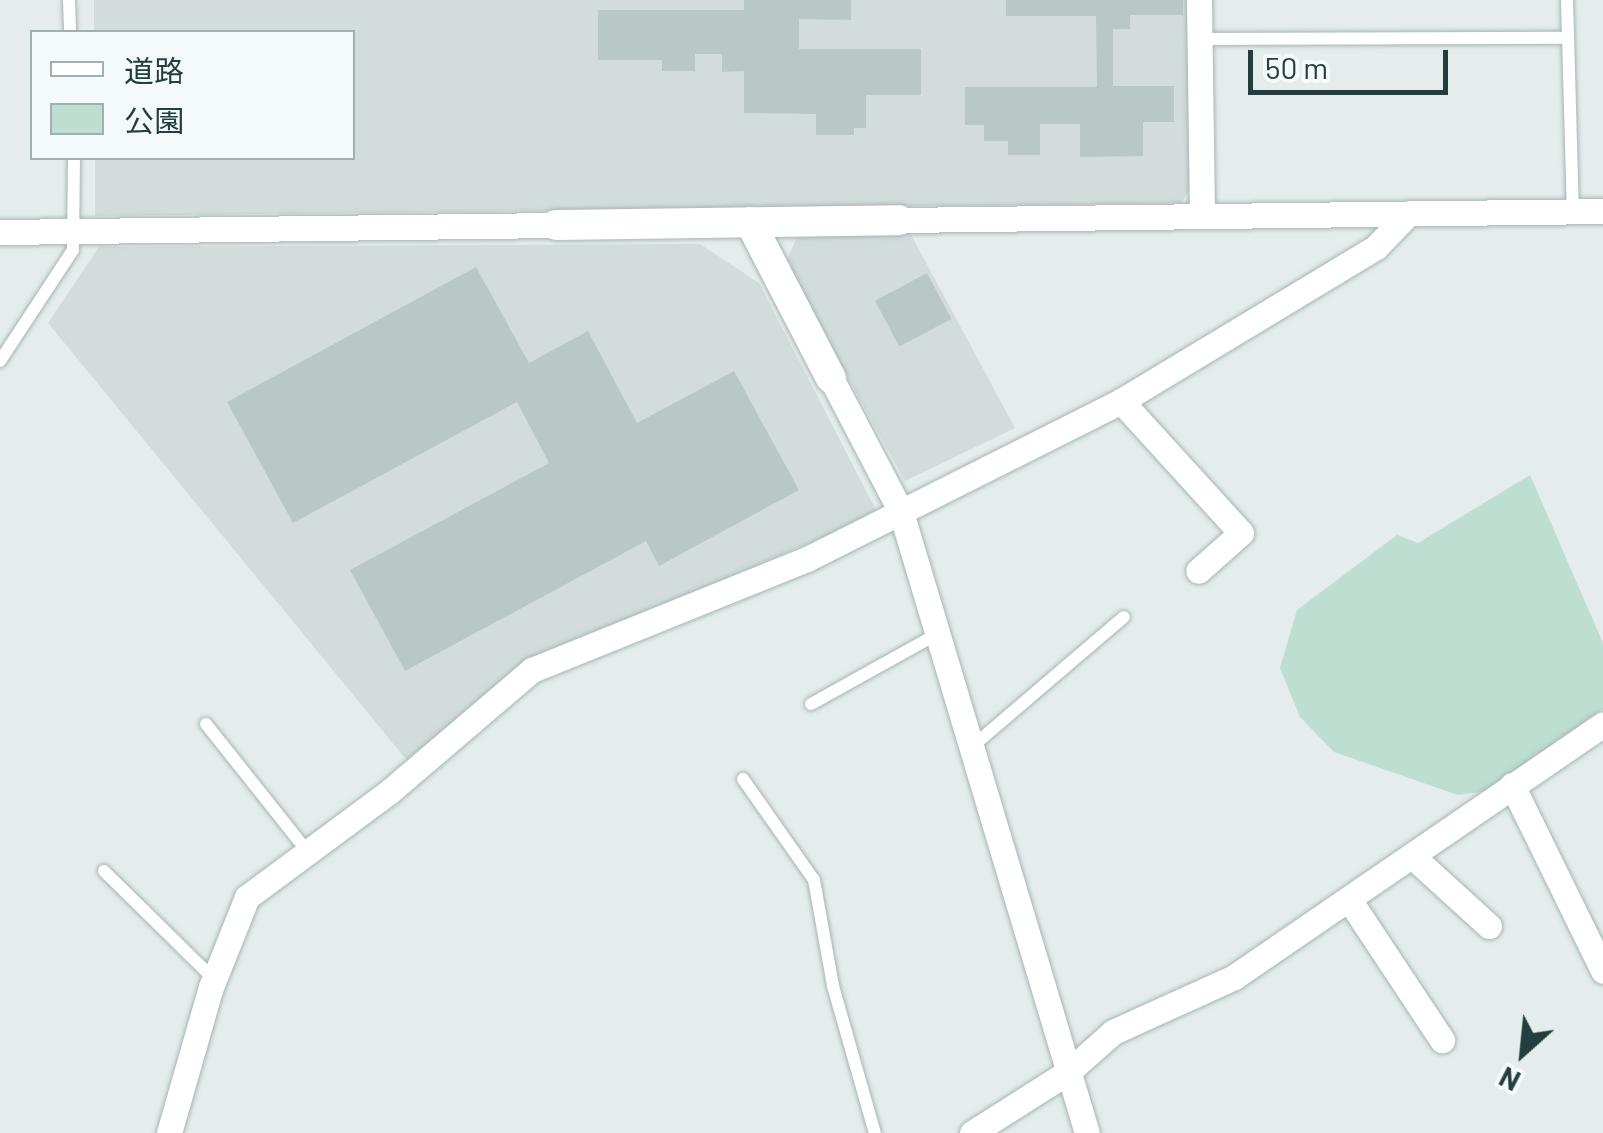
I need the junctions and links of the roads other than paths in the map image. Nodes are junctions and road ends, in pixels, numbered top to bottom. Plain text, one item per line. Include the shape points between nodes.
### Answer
1 (70, 0) edge
2 (1198, 0) edge
3 (1567, 0) edge
4 (70, 30) edge
5 (1568, 38) junction
6 (1199, 40) junction
7 (74, 160) edge
8 (1573, 211) junction
9 (1603, 211) edge
10 (1408, 213) junction
11 (1202, 216) junction
12 (899, 220) joint
13 (750, 222) junction
14 (556, 226) joint
15 (0, 232) edge
16 (76, 234) junction
17 (0, 360) edge
18 (831, 378) joint
19 (1122, 401) junction
20 (900, 512) junction
21 (1198, 571) dead end
22 (1124, 617) dead end
23 (939, 633) junction
24 (811, 704) dead end
25 (206, 724) dead end
26 (1603, 724) edge
27 (974, 744) junction
28 (744, 779) dead end
29 (1512, 785) junction
30 (307, 851) junction
31 (1412, 856) junction
32 (104, 871) dead end
33 (1350, 900) junction
34 (1488, 926) dead end
35 (1603, 971) edge
36 (214, 979) junction
37 (1442, 1040) dead end
38 (1068, 1072) junction
39 (169, 1133) edge
40 (876, 1133) edge
41 (972, 1133) edge
42 (1087, 1133) edge

1 - 4 lane
2 - 6 street
3 - 5 lane
5 - 6 lane
5 - 8 lane
6 - 11 street
7 - 16 lane
8 - 9 street
8 - 10 street
10 - 11 street
10 - 19 street via 1376,246
11 - 12 street
12 - 13 street
13 - 14 street
13 - 18 street
14 - 16 street
15 - 16 street
16 - 17 lane via 73,250
18 - 20 street
19 - 20 street
19 - 21 street via 1241,534
20 - 23 street
20 - 30 street via 807,559 532,670 389,792
22 - 27 lane
23 - 24 lane
23 - 27 street
25 - 30 lane
26 - 29 street
27 - 38 street
28 - 40 lane via 814,880 833,986
29 - 31 street
29 - 35 street
30 - 36 street via 247,897
31 - 33 street
31 - 34 street
32 - 36 lane
33 - 37 street
33 - 38 street via 1234,977 1113,1032
36 - 39 street
38 - 41 street
38 - 42 street

